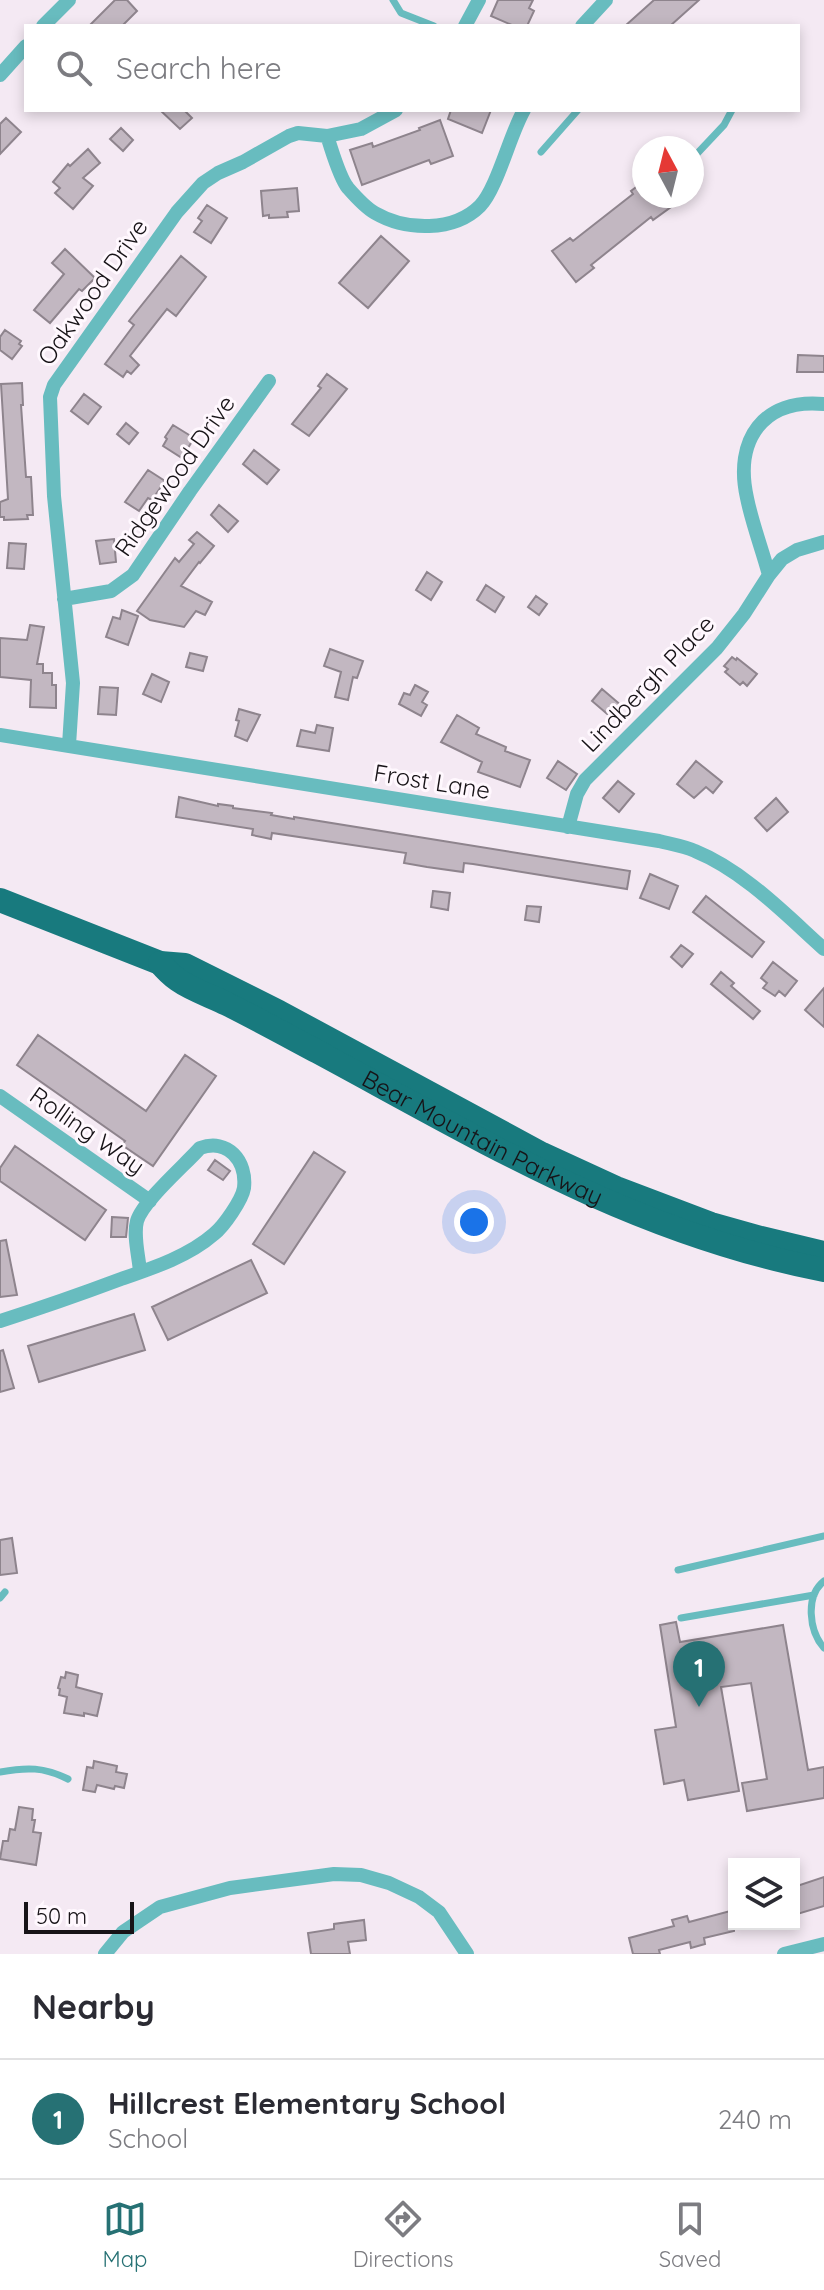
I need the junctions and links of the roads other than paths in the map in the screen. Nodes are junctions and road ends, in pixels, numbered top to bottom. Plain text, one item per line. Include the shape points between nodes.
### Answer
1 (69, 0) edge
2 (393, 0) edge
3 (479, 0) edge
4 (606, 0) edge
5 (45, 24) edge
6 (429, 24) edge
7 (466, 24) edge
8 (584, 24) edge
9 (24, 48) edge
10 (0, 75) edge
11 (392, 112) edge
12 (523, 112) edge
13 (576, 112) edge
14 (731, 112) edge
15 (327, 136) junction
16 (704, 146) edge
17 (541, 152) dead end
18 (269, 381) dead end
19 (824, 404) edge
20 (824, 542) edge
21 (769, 575) junction
22 (64, 599) junction
23 (0, 735) edge
24 (69, 745) junction
25 (568, 827) junction
26 (0, 900) edge
27 (824, 949) edge
28 (160, 963) junction
29 (0, 1096) edge
30 (150, 1201) junction
31 (824, 1253) edge
32 (824, 1270) edge
33 (140, 1272) junction
34 (0, 1321) edge
35 (824, 1536) edge
36 (678, 1570) dead end
37 (824, 1581) edge
38 (814, 1595) junction
39 (681, 1618) dead end
40 (824, 1648) edge
41 (0, 1772) edge
42 (68, 1779) dead end
43 (824, 1944) edge
44 (105, 1954) edge
45 (467, 1954) edge
46 (784, 1954) edge

1 - 5 street
2 - 6 lane via 401,13
3 - 7 street
4 - 8 street
9 - 10 street
11 - 15 street, Oakwood Drive via 361,129
12 - 15 street via 481,206 453,223 434,227 375,213 345,186
13 - 17 lane
14 - 16 lane
15 - 22 street, Oakwood Drive via 289,136 203,183 62,370 50,397
18 - 22 street, Ridgewood Drive via 133,575 111,591
19 - 21 street via 797,403 770,414 746,451 746,496
20 - 21 street, Lindbergh Place via 797,550
21 - 25 street, Lindbergh Place via 717,648 585,780
22 - 24 street, Oakwood Drive via 73,683
23 - 24 street, Frost Lane
24 - 25 street, Frost Lane
25 - 27 street, Frost Lane via 695,851 749,883
26 - 28 highway, Bear Mountain Parkway
28 - 31 highway, Bear Mountain Parkway via 185,965 212,978 616,1188 711,1224
28 - 32 highway, Bear Mountain Parkway via 178,980 569,1185 705,1240
29 - 30 street, Rolling Way
30 - 33 street via 136,1230
30 - 33 street via 200,1148 220,1146 242,1164 240,1199 217,1232
33 - 34 street
35 - 36 lane
37 - 38 lane
38 - 39 lane
38 - 40 lane via 813,1631
41 - 42 lane via 50,1770
43 - 46 street
44 - 45 street via 123,1932 160,1907 230,1888 334,1874 361,1875 419,1897 439,1912

